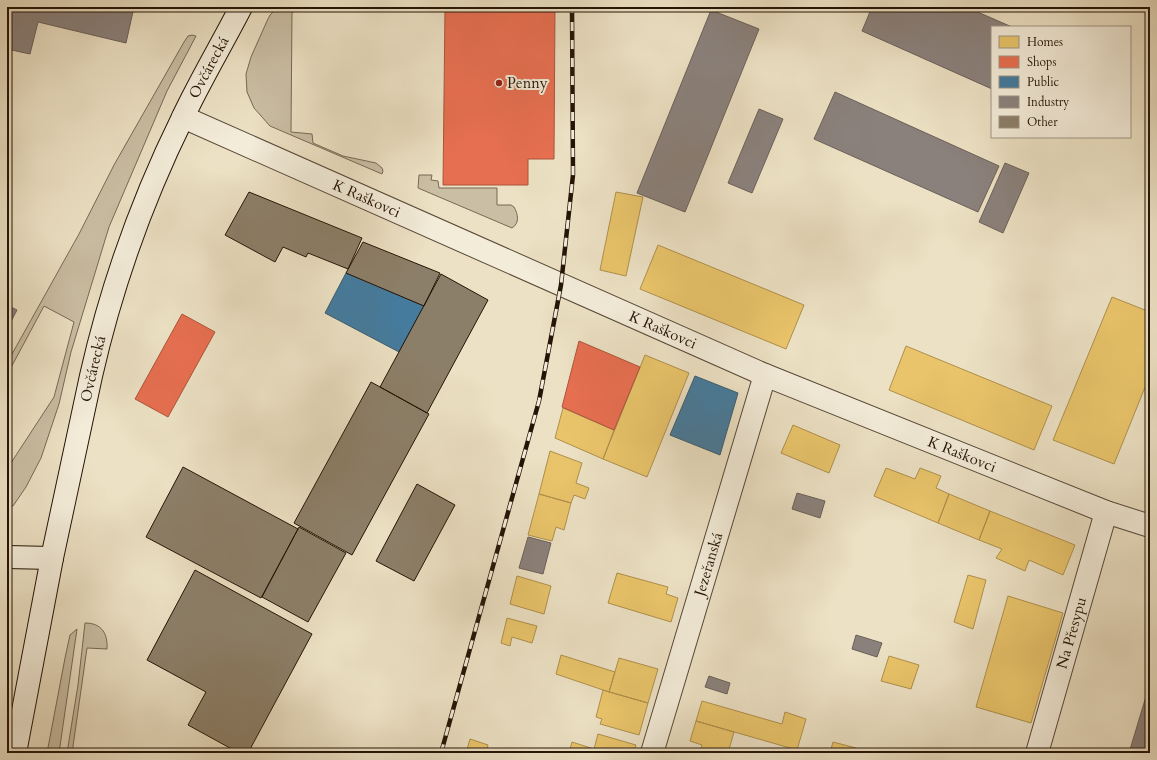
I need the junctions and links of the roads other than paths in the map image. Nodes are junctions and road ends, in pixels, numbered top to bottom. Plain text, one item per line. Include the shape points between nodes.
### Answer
1 (241, 7) edge
2 (183, 116) junction
3 (765, 375) junction
4 (1106, 512) junction
5 (1150, 526) edge
6 (7, 557) edge
7 (52, 558) junction
8 (15, 753) edge
9 (652, 753) edge
10 (1037, 753) edge

1 - 2 street, Ovčárecká
2 - 3 street, K Raškovci
2 - 7 street, Ovčárecká via 153,184 122,267 95,357
3 - 4 street, K Raškovci
3 - 9 street, Jezeřanská
4 - 5 street, K Raškovci
4 - 10 street, Na Přesypu
6 - 7 street
7 - 8 street, Ovčárecká

